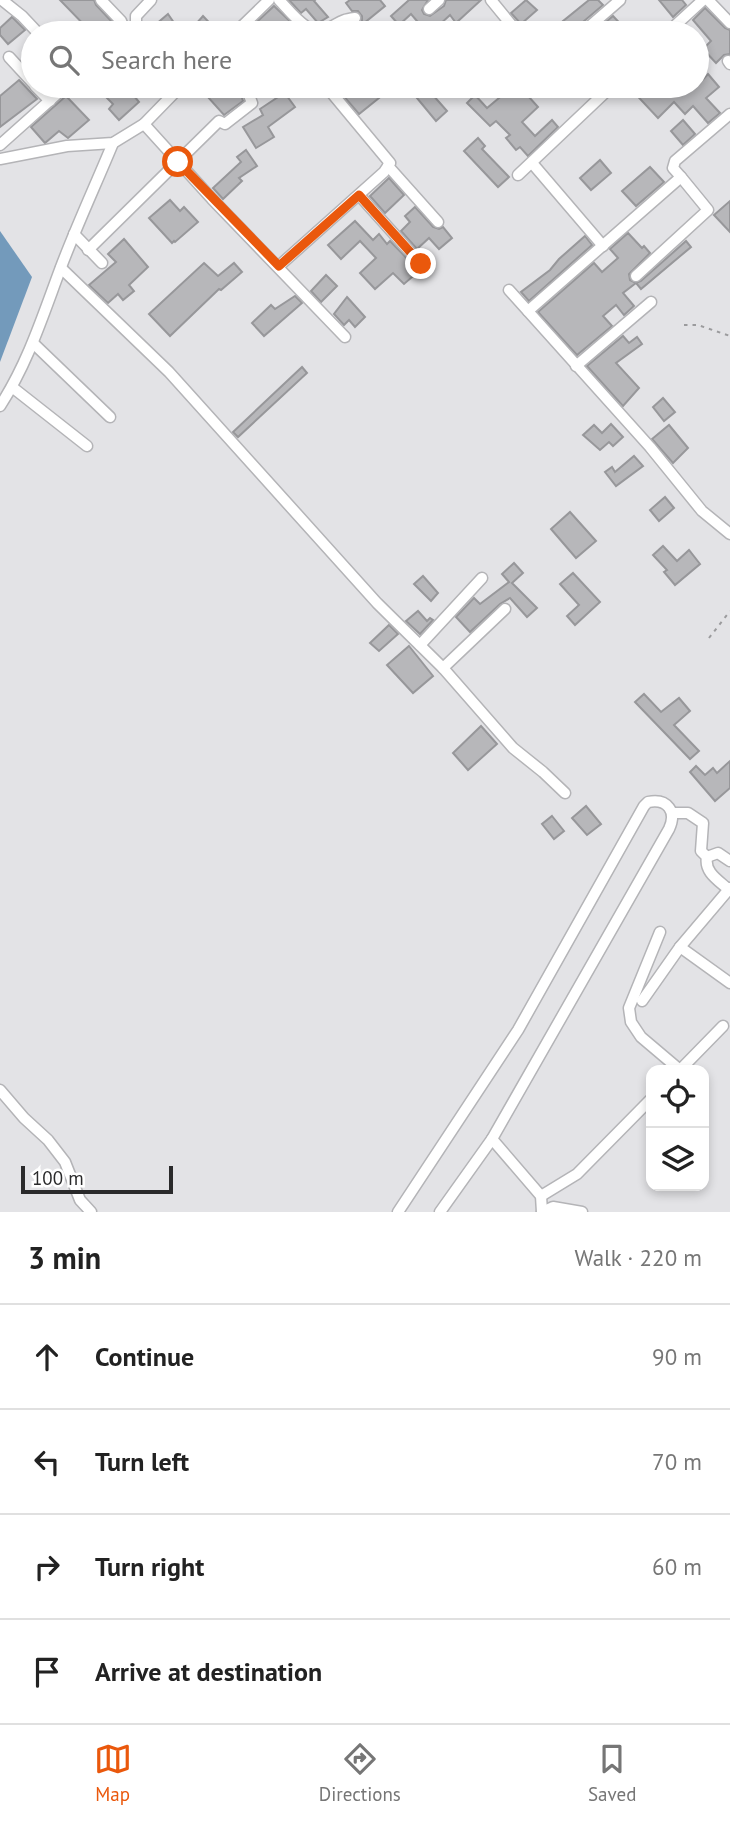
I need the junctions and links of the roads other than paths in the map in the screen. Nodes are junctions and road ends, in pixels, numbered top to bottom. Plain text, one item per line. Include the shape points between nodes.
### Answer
1 (2, 0) edge
2 (101, 0) edge
3 (150, 0) edge
4 (269, 0) edge
5 (279, 0) edge
6 (439, 0) edge
7 (491, 0) edge
8 (620, 0) edge
9 (705, 0) edge
10 (429, 9) dead end
11 (355, 18) dead end
12 (26, 21) edge
13 (121, 21) edge
14 (136, 21) edge
15 (247, 21) edge
16 (299, 21) edge
17 (338, 21) edge
18 (508, 21) edge
19 (596, 21) edge
20 (681, 21) edge
21 (730, 23) edge
22 (9, 57) dead end
23 (21, 70) edge
24 (47, 98) edge
25 (53, 98) edge
26 (169, 98) edge
27 (250, 98) edge
28 (336, 98) edge
29 (600, 98) edge
30 (50, 101) junction
31 (730, 114) edge
32 (144, 124) junction
33 (113, 143) junction
34 (0, 145) edge
35 (0, 159) edge
36 (178, 162) junction
37 (532, 163) junction
38 (388, 166) junction
39 (518, 175) dead end
40 (681, 177) junction
41 (359, 195) junction
42 (438, 222) dead end
43 (74, 234) junction
44 (603, 246) junction
45 (88, 250) junction
46 (102, 263) dead end
47 (421, 264) dead end
48 (279, 266) junction
49 (61, 268) junction
50 (636, 276) dead end
51 (509, 290) dead end
52 (651, 302) dead end
53 (528, 312) junction
54 (345, 337) dead end
55 (33, 343) junction
56 (576, 366) junction
57 (12, 387) junction
58 (0, 406) edge
59 (110, 417) dead end
60 (88, 446) dead end
61 (730, 534) edge
62 (482, 578) dead end
63 (505, 609) dead end
64 (420, 645) junction
65 (443, 668) junction
66 (565, 793) dead end
67 (673, 813) junction
68 (707, 857) junction
69 (730, 861) edge
70 (729, 888) edge
71 (660, 932) dead end
72 (680, 947) junction
73 (730, 983) edge
74 (642, 1001) dead end
75 (723, 1026) dead end
76 (674, 1065) edge
77 (685, 1065) edge
78 (0, 1090) edge
79 (646, 1104) edge
80 (492, 1139) junction
81 (541, 1196) junction
82 (91, 1212) edge
83 (398, 1212) edge
84 (440, 1212) edge
85 (542, 1212) edge
86 (582, 1212) edge

1 - 12 street
2 - 13 street
3 - 14 street
4 - 15 street
5 - 16 street
6 - 10 street
7 - 18 street
8 - 19 street
9 - 20 street
9 - 21 street
11 - 17 street
22 - 23 street
24 - 30 street
25 - 30 street
26 - 32 street
27 - 36 street via 252,103 225,124 219,121
28 - 38 street via 390,160
29 - 37 street
30 - 34 street
31 - 40 street via 675,161 673,168
32 - 33 street
32 - 36 street
33 - 35 street
33 - 43 street
36 - 45 street
36 - 48 street
37 - 39 street
37 - 44 street
38 - 41 street
38 - 42 street
40 - 44 street
40 - 50 street via 708,211
41 - 47 street
41 - 48 street
43 - 45 street
43 - 49 street
44 - 53 street
45 - 46 street
48 - 54 street
49 - 55 street
49 - 64 street via 169,372
51 - 53 street
52 - 56 street
53 - 56 street
55 - 57 street
55 - 59 street
56 - 61 street via 702,511
57 - 58 street
57 - 60 street
62 - 64 street
63 - 65 street
64 - 65 street
65 - 66 street via 513,748
67 - 68 street via 688,813 703,823 701,851
67 - 80 street via 669,829
67 - 83 street via 655,800 645,806 518,1030
68 - 69 street via 718,853
68 - 70 street via 708,870
70 - 72 street
71 - 76 street via 629,1008 631,1022 641,1037
72 - 73 street
72 - 74 street
75 - 77 street
78 - 82 street via 65,1162 80,1200
79 - 81 street via 577,1174
80 - 81 street
80 - 84 street
81 - 85 street
85 - 86 street via 553,1207

